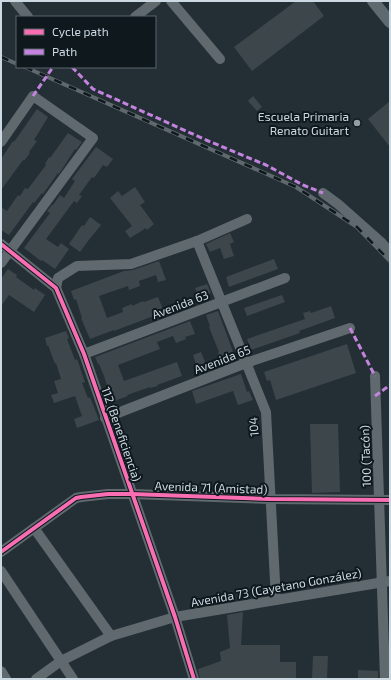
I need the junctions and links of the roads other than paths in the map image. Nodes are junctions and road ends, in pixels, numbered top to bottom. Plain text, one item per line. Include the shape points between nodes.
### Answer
1 (15, 1) edge
2 (156, 1) edge
3 (172, 1) edge
4 (377, 2) edge
5 (27, 16) edge
6 (136, 16) edge
7 (390, 22) edge
8 (220, 59) dead end
9 (1, 142) edge
10 (323, 193) dead end
11 (247, 219) dead end
12 (197, 241) junction
13 (1, 244) edge
14 (10, 251) junction
15 (390, 253) edge
16 (1, 263) edge
17 (285, 278) dead end
18 (56, 288) junction
19 (222, 302) junction
20 (350, 328) dead end
21 (84, 354) junction
22 (246, 363) junction
23 (375, 376) dead end
24 (105, 418) junction
25 (132, 494) junction
26 (270, 499) junction
27 (390, 500) edge
28 (379, 501) junction
29 (34, 528) junction
30 (1, 552) edge
31 (1, 571) edge
32 (386, 582) edge
33 (276, 600) junction
34 (175, 618) junction
35 (111, 636) junction
36 (61, 661) junction
37 (1, 671) edge
38 (6, 679) edge
39 (36, 679) edge
40 (73, 679) edge
41 (194, 679) edge
42 (385, 679) edge

1 - 5 street
2 - 6 street
3 - 8 street
4 - 7 main road
9 - 14 street via 33,96 93,138
10 - 15 street via 366,228
11 - 12 street
12 - 18 street via 131,264 77,266 58,278
12 - 19 street, 104
13 - 14 street, 112 (Beneficiencia)
14 - 16 street
14 - 18 street, 112 (Beneficiencia)
17 - 19 street, Avenida 63
18 - 21 street, 112 (Beneficiencia)
19 - 21 street, Avenida 63
19 - 22 street, 104
20 - 22 street, Avenida 65
21 - 24 street, 112 (Beneficiencia)
22 - 24 street, Avenida 65
22 - 26 street, 104 via 266,412
23 - 28 street, 100 (Tacón)
24 - 25 street, 112 (Beneficiencia)
25 - 26 street, Avenida 71 (Amistad)
25 - 29 street, Avenida 71 (Amistad) via 81,496
25 - 34 street, 112 (Beneficiencia)
26 - 28 street, Avenida 71 (Amistad)
26 - 33 street, 104
27 - 28 street, Avenida 71 (Amistad)
28 - 32 street, 100 (Tacón)
29 - 30 street, Avenida 71 (Amistad)
29 - 35 street
31 - 36 street
32 - 33 street, Avenida 73 (Cayetano González)
32 - 42 street, 100 (Tacón)
33 - 34 street, Avenida 73 (Cayetano González)
34 - 35 street, Avenida 73 (Cayetano González)
34 - 41 street, 112 (Beneficiencia)
35 - 36 street, Avenida 73 (Cayetano González)
36 - 39 street, Avenida 73 (Cayetano González)
36 - 40 street
37 - 38 street

